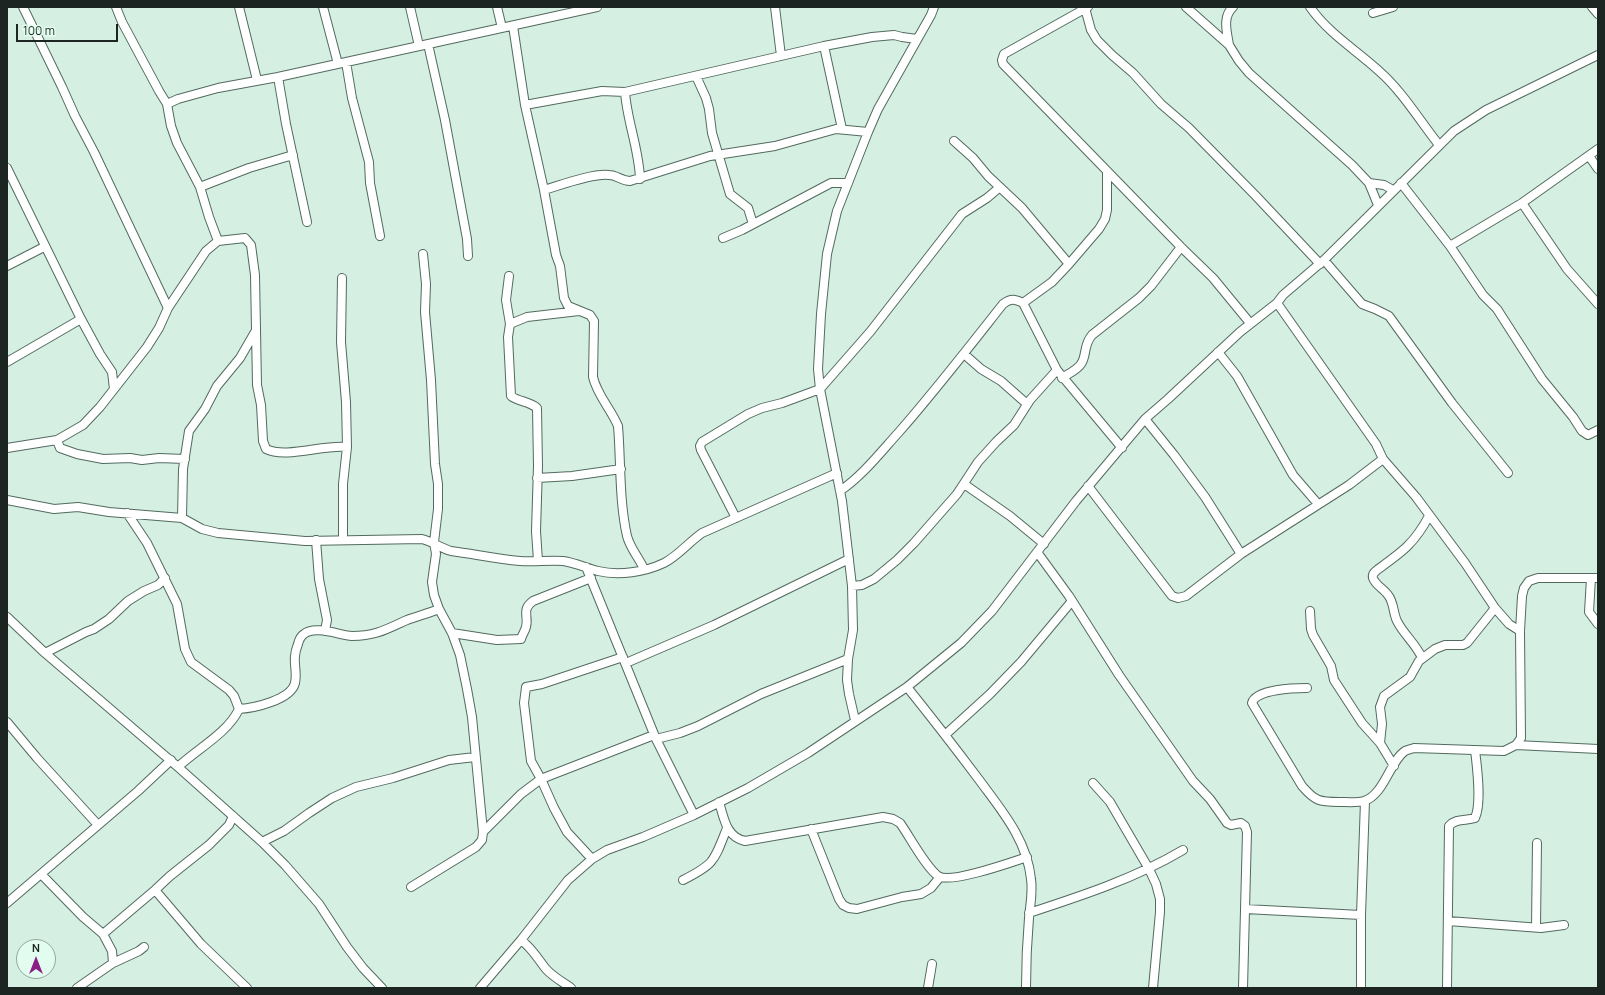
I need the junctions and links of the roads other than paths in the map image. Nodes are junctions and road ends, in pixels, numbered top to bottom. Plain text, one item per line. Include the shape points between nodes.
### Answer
1 (23, 7) edge
2 (116, 7) edge
3 (239, 7) edge
4 (323, 7) edge
5 (410, 7) edge
6 (497, 7) edge
7 (595, 7) edge
8 (775, 7) edge
9 (934, 7) edge
10 (1186, 7) edge
11 (1233, 7) edge
12 (1310, 7) edge
13 (1393, 7) edge
14 (1592, 7) edge
15 (1087, 8) edge
16 (1373, 13) dead end
17 (1598, 14) edge
18 (513, 26) junction
19 (502, 28) junction
20 (917, 39) junction
21 (428, 44) junction
22 (1229, 44) junction
23 (419, 46) junction
24 (824, 46) junction
25 (1598, 55) edge
26 (781, 56) junction
27 (342, 63) junction
28 (696, 76) junction
29 (278, 77) junction
30 (257, 80) junction
31 (625, 92) junction
32 (167, 104) junction
33 (525, 105) junction
34 (842, 130) junction
35 (868, 132) junction
36 (954, 140) dead end
37 (1439, 145) junction
38 (1598, 149) edge
39 (719, 154) junction
40 (293, 155) junction
41 (1589, 156) junction
42 (7, 168) edge
43 (1598, 169) edge
44 (1106, 171) junction
45 (640, 178) junction
46 (1369, 183) junction
47 (1401, 183) junction
48 (848, 184) junction
49 (200, 187) junction
50 (1000, 187) junction
51 (544, 190) junction
52 (1393, 190) junction
53 (1522, 203) junction
54 (1378, 205) junction
55 (307, 222) dead end
56 (753, 224) junction
57 (380, 236) dead end
58 (723, 238) dead end
59 (218, 242) junction
60 (44, 246) junction
61 (1450, 246) junction
62 (1180, 247) junction
63 (423, 254) dead end
64 (468, 256) dead end
65 (1322, 262) junction
66 (1069, 264) junction
67 (7, 266) edge
68 (509, 276) dead end
69 (342, 278) dead end
70 (1023, 303) junction
71 (1277, 303) junction
72 (1598, 304) edge
73 (168, 308) junction
74 (579, 311) junction
75 (80, 319) junction
76 (510, 324) junction
77 (1250, 324) junction
78 (256, 331) junction
79 (1218, 352) junction
80 (964, 354) junction
81 (7, 362) edge
82 (1057, 370) junction
83 (112, 372) junction
84 (128, 372) junction
85 (1062, 378) junction
86 (114, 389) junction
87 (820, 390) junction
88 (1027, 404) junction
89 (1145, 419) junction
90 (1598, 430) edge
91 (57, 440) junction
92 (347, 447) junction
93 (7, 448) edge
94 (1122, 448) junction
95 (185, 459) junction
96 (1383, 460) junction
97 (621, 469) junction
98 (837, 473) junction
99 (1508, 474) dead end
100 (537, 478) junction
101 (964, 484) junction
102 (1088, 486) junction
103 (840, 490) junction
104 (7, 500) edge
105 (1318, 504) junction
106 (128, 513) junction
107 (1429, 516) junction
108 (182, 518) junction
109 (736, 518) junction
110 (343, 539) junction
111 (316, 540) junction
112 (434, 542) junction
113 (1044, 544) junction
114 (1037, 552) junction
115 (1241, 554) junction
116 (849, 559) junction
117 (538, 561) junction
118 (586, 567) junction
119 (644, 569) junction
120 (165, 578) junction
121 (591, 578) junction
122 (1594, 578) edge
123 (852, 586) junction
124 (1072, 601) junction
125 (1495, 608) junction
126 (439, 609) junction
127 (1310, 611) dead end
128 (7, 617) edge
129 (1598, 624) edge
130 (325, 631) junction
131 (1520, 631) junction
132 (452, 633) junction
133 (45, 653) junction
134 (1422, 658) junction
135 (848, 659) junction
136 (625, 660) junction
137 (907, 686) junction
138 (1307, 688) dead end
139 (239, 709) junction
140 (855, 720) junction
141 (7, 722) edge
142 (945, 735) junction
143 (655, 737) junction
144 (1380, 743) junction
145 (1516, 745) junction
146 (1598, 749) edge
147 (1475, 750) junction
148 (476, 757) junction
149 (171, 760) junction
150 (178, 766) junction
151 (1394, 766) junction
152 (541, 779) junction
153 (1093, 783) dead end
154 (1365, 801) junction
155 (719, 802) junction
156 (694, 815) junction
157 (233, 816) junction
158 (481, 819) junction
159 (492, 823) junction
160 (98, 825) junction
161 (726, 828) junction
162 (811, 829) junction
163 (483, 832) junction
164 (262, 842) junction
165 (1537, 843) dead end
166 (1183, 850) dead end
167 (1028, 856) junction
168 (592, 859) junction
169 (1149, 869) junction
170 (41, 874) junction
171 (940, 877) junction
172 (682, 880) dead end
173 (411, 887) dead end
174 (155, 890) junction
175 (7, 903) edge
176 (1245, 908) junction
177 (1029, 913) junction
178 (1361, 915) junction
179 (1448, 921) junction
180 (1564, 925) dead end
181 (1536, 927) junction
182 (103, 934) junction
183 (521, 940) junction
184 (144, 947) dead end
185 (113, 963) junction
186 (932, 964) dead end
187 (77, 988) edge
188 (247, 988) edge
189 (382, 988) edge
190 (480, 988) edge
191 (571, 988) edge
192 (928, 988) edge
193 (1026, 988) edge
194 (1153, 988) edge
195 (1243, 988) edge
196 (1361, 988) edge
197 (1447, 988) edge

1 - 73 street
2 - 32 street
3 - 30 street
4 - 27 street
5 - 23 street
6 - 19 street
7 - 18 street
8 - 26 street
9 - 20 street
10 - 22 street
11 - 22 street via 1227,17 1226,26
12 - 37 street via 1325,26 1381,72
13 - 16 street
14 - 17 street
15 - 44 street via 1004,54 1002,60 1005,68
15 - 65 street via 1091,30 1097,40 1134,73 1161,104
18 - 19 street
18 - 33 street
19 - 21 street
20 - 24 street via 894,34
20 - 35 street
21 - 23 street
21 - 64 street via 445,120
22 - 46 street via 1249,73
23 - 27 street
24 - 26 street
24 - 34 street
25 - 37 street via 1486,110 1454,131
26 - 28 street
27 - 29 street
27 - 57 street via 369,162 370,183
28 - 31 street
28 - 39 street via 706,98 712,133
29 - 30 street
29 - 40 street
30 - 32 street via 218,88
31 - 33 street via 602,91
31 - 45 street via 626,108 640,166
32 - 49 street via 177,144
33 - 51 street
34 - 35 street
34 - 39 street via 821,132 775,146
35 - 48 street
36 - 50 street
37 - 47 street
38 - 41 street
39 - 45 street
39 - 56 street via 730,194 748,208
40 - 49 street
40 - 55 street
41 - 43 street
41 - 53 street
42 - 60 street
44 - 62 street
44 - 66 street via 1105,220
45 - 51 street via 622,181 615,176 600,175
46 - 52 street via 1384,185
46 - 54 street
47 - 52 street
47 - 61 street
48 - 56 street via 831,183
48 - 87 street via 837,211 827,254 819,344
49 - 59 street
50 - 66 street via 1022,208
50 - 87 street via 962,214 875,326
51 - 74 street via 564,298 568,306
52 - 54 street
53 - 61 street
53 - 72 street via 1567,269
54 - 65 street
56 - 58 street
59 - 73 street via 206,251
59 - 78 street via 244,238 251,245 255,275
60 - 67 street
60 - 75 street
61 - 90 street via 1582,431 1588,435
62 - 77 street via 1213,278
62 - 85 street via 1139,298 1092,334 1085,347 1081,364
63 - 112 street via 438,484
65 - 71 street
65 - 99 street via 1362,304 1389,316
66 - 70 street via 1052,282
68 - 76 street via 506,300
69 - 92 street via 341,342
70 - 80 street via 1016,299 1004,304
70 - 82 street
71 - 77 street
71 - 96 street via 1376,444
73 - 84 street via 159,328
74 - 76 street via 527,318
74 - 97 street via 590,315 594,321 593,377 618,426
75 - 81 street
75 - 83 street
76 - 100 street via 508,337 511,396 537,408
77 - 79 street
78 - 92 street via 258,385 266,449 271,452 285,452
78 - 95 street via 189,430
79 - 89 street
79 - 105 street via 1237,376 1293,475
80 - 88 street
80 - 103 street via 855,481
82 - 85 street
82 - 88 street
83 - 84 street
83 - 86 street
84 - 86 street
85 - 94 street
86 - 91 street via 83,425
87 - 98 street
87 - 109 street via 748,414 702,442 701,450
88 - 101 street via 1018,421 978,462
89 - 94 street
89 - 115 street via 1205,497
91 - 93 street
91 - 95 street via 60,448 103,459
92 - 110 street via 343,484
94 - 102 street
95 - 108 street
96 - 105 street
96 - 107 street via 1416,497
97 - 100 street
97 - 119 street via 630,545
98 - 103 street
98 - 109 street
100 - 117 street
101 - 113 street
101 - 123 street via 958,494 897,560 874,579 862,585
102 - 113 street
102 - 115 street via 1172,596 1186,596
103 - 116 street
104 - 106 street via 54,509 78,507
105 - 115 street
106 - 108 street
106 - 120 street
107 - 125 street
107 - 134 street via 1412,543 1373,574 1374,580 1388,594 1397,620
108 - 111 street via 202,529 218,533
109 - 119 street via 702,533 664,563
110 - 111 street
110 - 112 street via 408,538
111 - 130 street via 326,620
112 - 117 street via 451,551
112 - 126 street via 436,554 432,582
113 - 114 street
114 - 124 street
114 - 137 street via 977,627
116 - 123 street
116 - 136 street via 714,625
117 - 118 street via 563,562
118 - 119 street via 614,573 632,573
118 - 121 street
120 - 133 street via 158,585 128,601 94,629
120 - 139 street via 177,604 185,649 191,662 229,690
121 - 132 street via 528,605 526,627 521,639 497,640
121 - 136 street
122 - 129 street via 1589,612
122 - 131 street via 1538,578 1529,581 1522,596
123 - 135 street via 854,630
124 - 142 street via 1021,662
124 - 176 street via 1119,675 1193,780 1227,823 1241,823 1245,826
125 - 131 street via 1509,624
125 - 134 street via 1463,645 1445,645
126 - 130 street via 382,632 351,636
126 - 132 street
127 - 144 street via 1311,629 1331,666 1334,680 1362,723
128 - 133 street
130 - 139 street via 308,631 303,634 294,654 296,676 293,688 287,694 267,704
131 - 145 street via 1521,738
132 - 148 street via 460,655 467,689
133 - 149 street
134 - 144 street via 1410,677 1382,700
135 - 140 street via 847,680
135 - 143 street via 761,694 698,726 680,733
136 - 143 street
136 - 152 street via 526,687 524,703 528,744 531,761
137 - 140 street
137 - 142 street
138 - 154 street via 1273,691 1256,697 1252,703 1302,786 1312,797 1322,802
139 - 150 street via 213,740
140 - 155 street via 808,753
141 - 160 street
142 - 167 street via 1011,823
143 - 152 street
143 - 156 street
144 - 151 street
145 - 146 street
145 - 147 street via 1504,751
147 - 151 street via 1414,748 1405,751
147 - 179 street via 1477,813 1475,818 1458,820 1449,826
148 - 158 street
148 - 164 street via 449,760 356,787 332,798 284,831
149 - 150 street
149 - 160 street
150 - 157 street
151 - 154 street via 1383,784
152 - 159 street via 521,794
152 - 168 street via 567,832
153 - 169 street via 1110,802
154 - 178 street
155 - 156 street
155 - 161 street
156 - 168 street via 607,850
157 - 164 street
157 - 174 street via 221,834
158 - 159 street
158 - 163 street
159 - 163 street
160 - 170 street
161 - 162 street via 745,841
161 - 172 street via 712,862 703,870
162 - 171 street via 883,817 893,819 900,823 930,869
162 - 171 street via 839,899 843,906 848,908 857,909 922,894
163 - 173 street via 482,840 476,847
164 - 189 street via 319,904 347,947
165 - 181 street
166 - 169 street
167 - 171 street via 969,874
167 - 177 street via 1032,896
168 - 183 street via 582,865 568,880
169 - 177 street
169 - 194 street via 1160,899
170 - 175 street
170 - 182 street
174 - 182 street
174 - 188 street via 201,944
176 - 178 street
176 - 195 street
177 - 193 street
178 - 196 street
179 - 181 street
179 - 197 street
180 - 181 street
182 - 185 street via 112,951
183 - 190 street
183 - 191 street via 546,969
184 - 185 street
185 - 187 street
186 - 192 street

